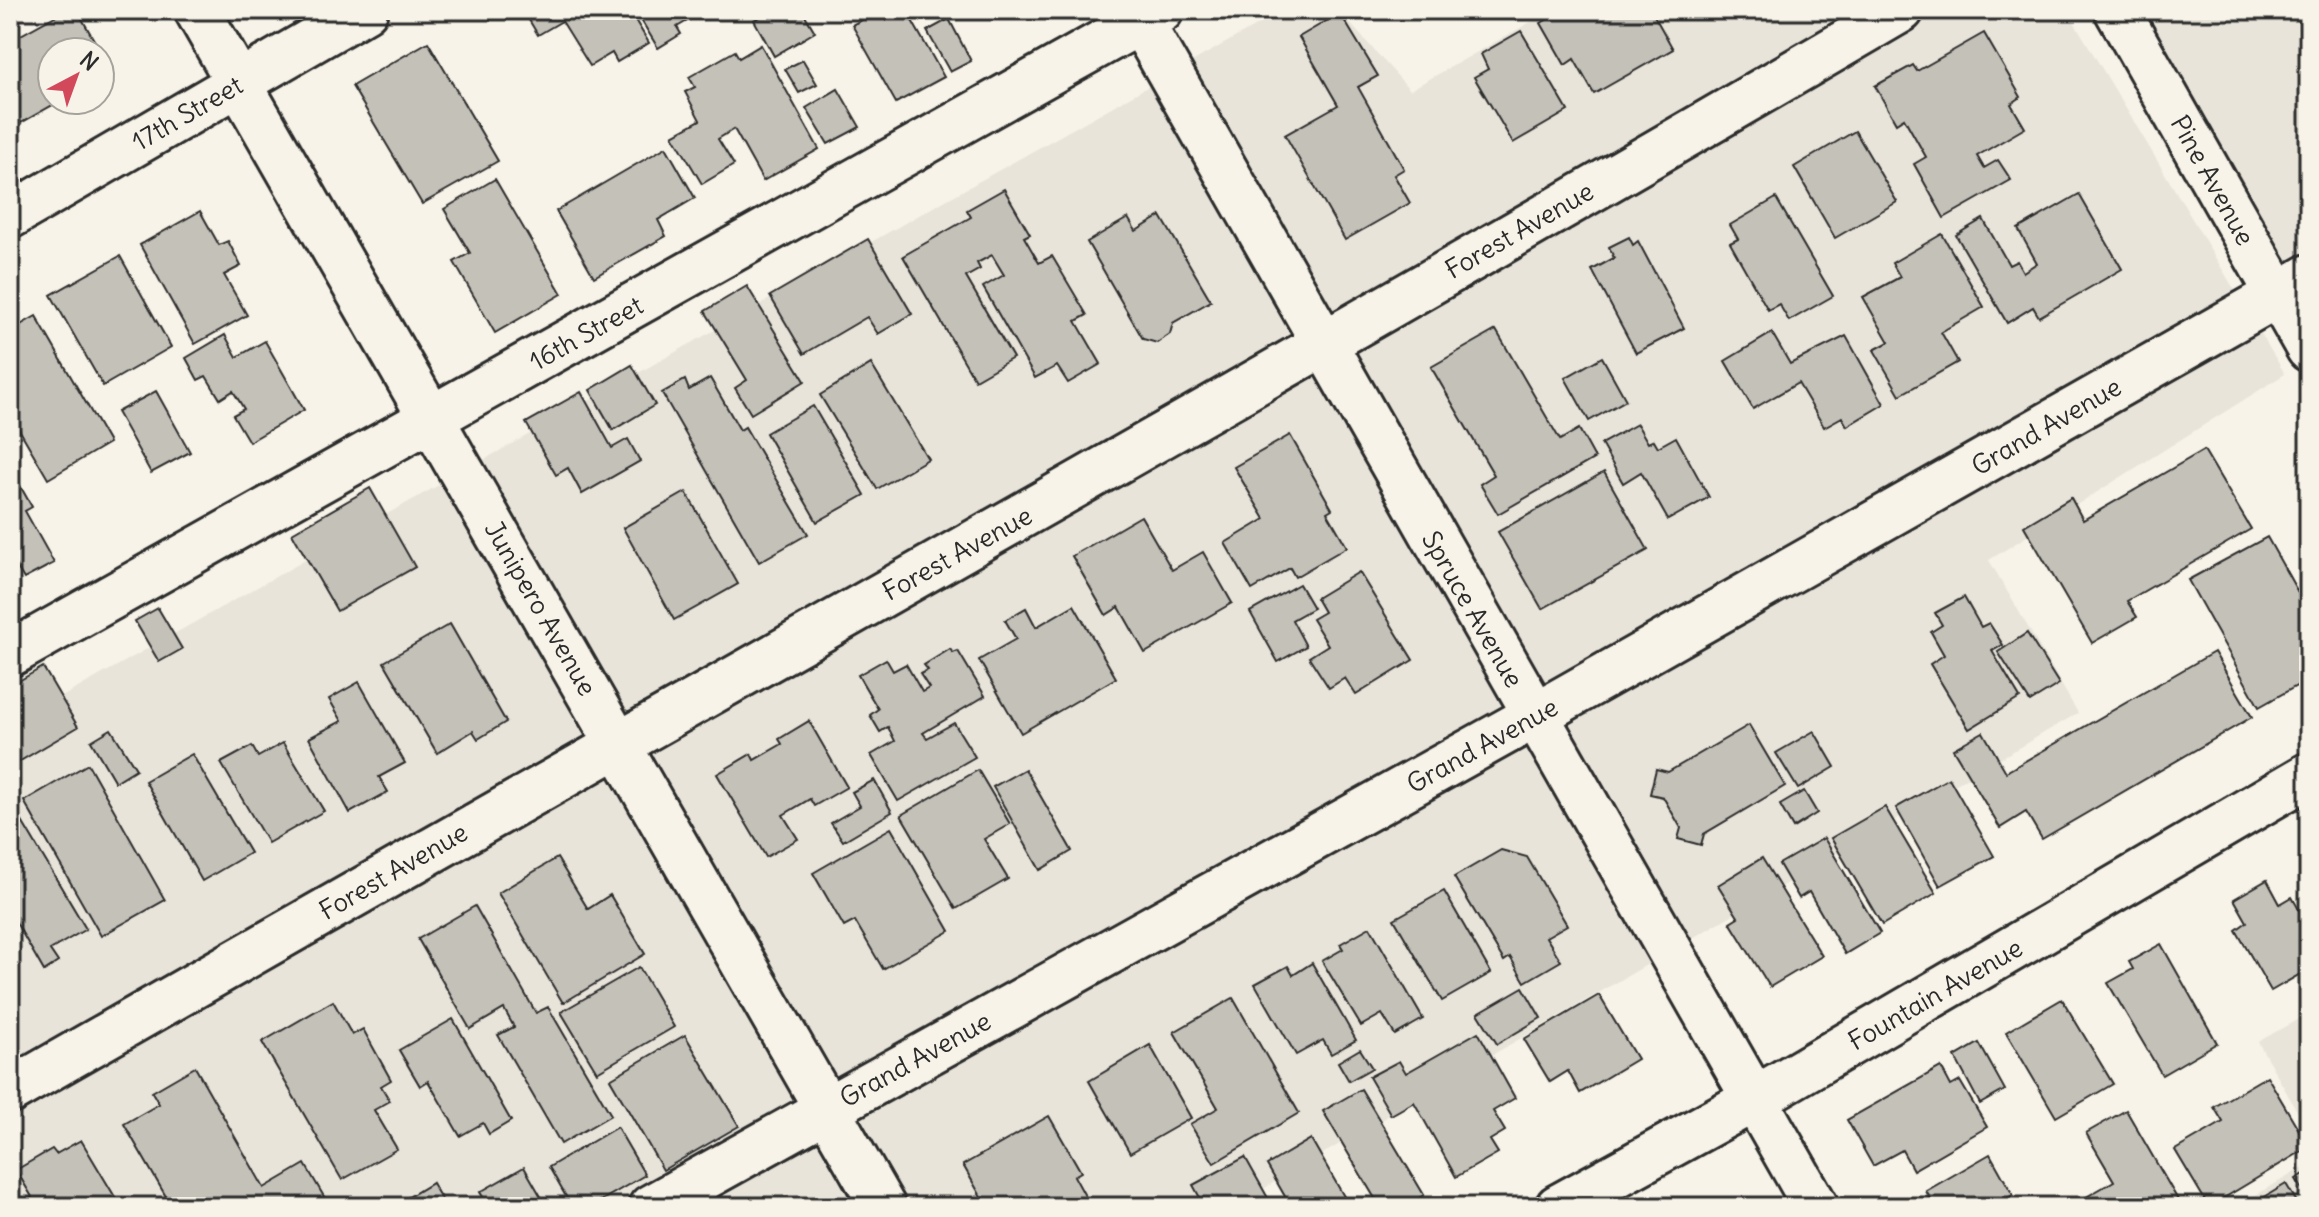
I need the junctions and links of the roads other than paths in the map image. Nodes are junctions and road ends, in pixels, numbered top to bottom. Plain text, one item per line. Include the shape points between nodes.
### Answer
1 (197, 10) edge
2 (365, 10) edge
3 (1901, 10) edge
4 (2117, 10) edge
5 (1145, 14) edge
6 (238, 83) junction
7 (10, 216) edge
8 (2293, 286) edge
9 (1321, 343) junction
10 (2309, 349) edge
11 (434, 419) junction
12 (10, 654) edge
13 (1534, 716) junction
14 (617, 742) junction
15 (2309, 775) edge
16 (10, 1091) edge
17 (1753, 1100) junction
18 (826, 1108) junction
19 (651, 1207) edge
20 (883, 1207) edge
21 (1558, 1207) edge
22 (1816, 1207) edge

1 - 6 street, Junipero Avenue
2 - 6 street, 17th Street
3 - 9 street, Forest Avenue
4 - 8 street, Pine Avenue
5 - 9 street, Spruce Avenue
5 - 11 street, 16th Street
6 - 7 street, 17th Street
6 - 11 street, Junipero Avenue
8 - 10 street, Pine Avenue
8 - 13 street, Grand Avenue
9 - 13 street, Spruce Avenue
9 - 14 street, Forest Avenue
11 - 12 street, 16th Street
11 - 14 street, Junipero Avenue
13 - 17 street, Spruce Avenue
13 - 18 street, Grand Avenue
14 - 16 street, Forest Avenue
14 - 18 street, Junipero Avenue
15 - 17 street, Fountain Avenue
17 - 21 street, Fountain Avenue
17 - 22 street, Spruce Avenue
18 - 19 street, Grand Avenue
18 - 20 street, Junipero Avenue

